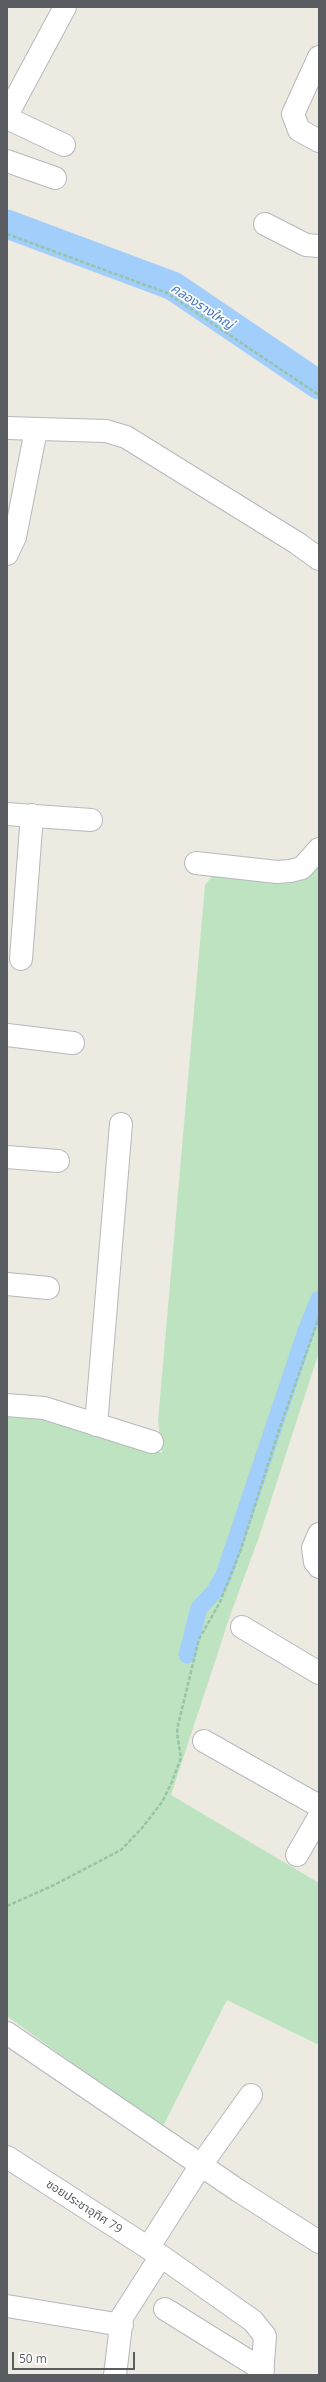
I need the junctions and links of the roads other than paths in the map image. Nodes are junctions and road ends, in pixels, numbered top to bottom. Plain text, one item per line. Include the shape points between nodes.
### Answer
1 (65, 7) edge
2 (319, 57) edge
3 (7, 116) edge
4 (319, 141) edge
5 (64, 145) dead end
6 (7, 161) edge
7 (55, 178) dead end
8 (265, 224) dead end
9 (319, 246) edge
10 (7, 428) edge
11 (36, 430) junction
12 (7, 554) edge
13 (319, 560) edge
14 (7, 814) edge
15 (32, 816) junction
16 (91, 820) dead end
17 (319, 849) edge
18 (196, 863) dead end
19 (21, 959) dead end
20 (7, 1035) edge
21 (73, 1043) dead end
22 (121, 1124) dead end
23 (7, 1157) edge
24 (58, 1161) dead end
25 (7, 1284) edge
26 (48, 1288) dead end
27 (7, 1405) edge
28 (96, 1425) junction
29 (152, 1442) dead end
30 (319, 1534) edge
31 (319, 1567) edge
32 (242, 1627) dead end
33 (319, 1673) edge
34 (204, 1741) dead end
35 (319, 1806) edge
36 (319, 1817) edge
37 (297, 1855) dead end
38 (7, 2032) edge
39 (251, 2095) dead end
40 (7, 2157) edge
41 (201, 2165) junction
42 (319, 2242) edge
43 (155, 2252) junction
44 (7, 2306) edge
45 (165, 2309) dead end
46 (122, 2325) junction
47 (263, 2373) edge
48 (115, 2375) edge

1 - 3 street
2 - 4 street via 293,114 299,130
3 - 5 street
6 - 7 street
8 - 9 street via 306,245
10 - 11 street
11 - 12 street via 16,537
11 - 13 street via 106,431 126,437 297,543
14 - 15 street
15 - 16 street
15 - 19 street
17 - 18 street via 302,868 290,871 277,872
20 - 21 street
22 - 28 street
23 - 24 street
25 - 26 street
27 - 28 street via 44,1408
28 - 29 street
30 - 31 street via 313,1548 315,1562
32 - 33 street
34 - 35 street
36 - 37 street
38 - 41 street
39 - 41 street
40 - 43 street, ซอยประชาอุทิศ 79
41 - 42 street
41 - 43 street
43 - 46 street via 122,2317
43 - 47 street, ซอยประชาอุทิศ 79 via 253,2321 265,2336
44 - 46 street
45 - 47 street
46 - 48 street

